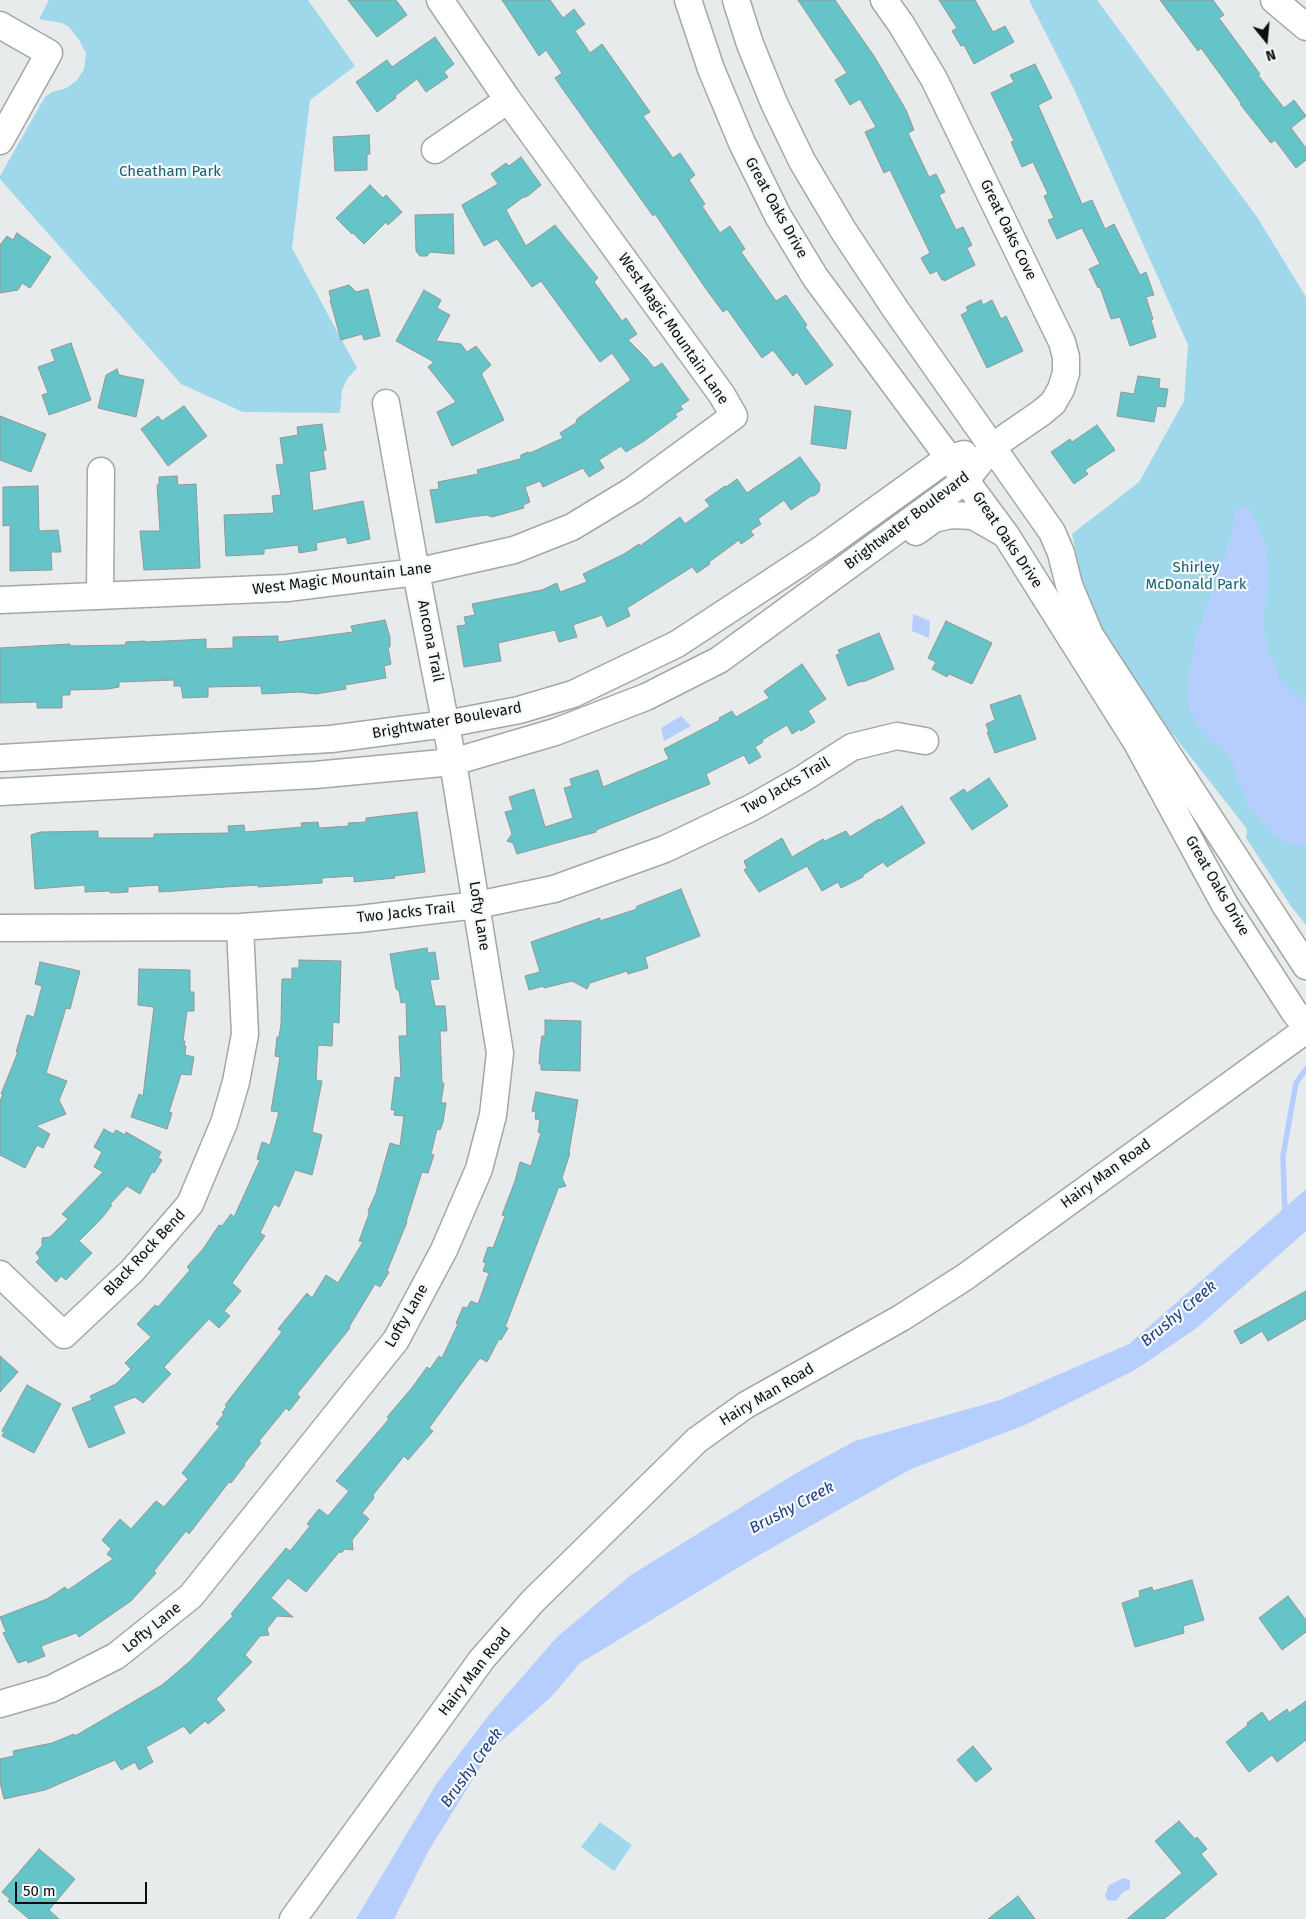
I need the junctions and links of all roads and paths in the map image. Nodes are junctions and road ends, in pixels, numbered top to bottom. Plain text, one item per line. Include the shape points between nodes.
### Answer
1 (440, 0) edge
2 (688, 0) edge
3 (736, 0) edge
4 (884, 0) edge
5 (1274, 0) edge
6 (0, 25) edge
7 (1306, 27) edge
8 (508, 100) junction
9 (0, 141) edge
10 (435, 150) dead end
11 (386, 403) dead end
12 (994, 446) junction
13 (948, 458) junction
14 (101, 471) dead end
15 (966, 480) junction
16 (1006, 535) junction
17 (416, 572) junction
18 (841, 572) junction
19 (100, 596) junction
20 (0, 600) edge
21 (446, 724) junction
22 (925, 741) dead end
23 (0, 758) edge
24 (453, 762) junction
25 (0, 792) edge
26 (477, 905) junction
27 (240, 926) junction
28 (0, 928) edge
29 (1306, 966) edge
30 (1306, 1026) edge
31 (1306, 1030) edge
32 (0, 1274) edge
33 (0, 1704) edge
34 (293, 1919) edge

1 - 8 street, West Magic Mountain Lane
2 - 13 street, Great Oaks Drive via 721,94 778,216 815,277
3 - 12 street, Great Oaks Drive via 770,95 802,161 896,310
4 - 12 street, Great Oaks Cove via 938,87 1062,342 1066,357 1064,381 1053,402
5 - 7 street
6 - 9 street via 49,53
8 - 10 street
8 - 17 street, West Magic Mountain Lane via 734,416 632,490 572,527 514,550
11 - 17 street, Ancona Trail
12 - 13 street, Brightwater Boulevard
12 - 15 street, Brightwater Boulevard
12 - 29 street, Great Oaks Drive via 1052,532 1090,635
13 - 15 street, Great Oaks Drive
13 - 21 street, Brightwater Boulevard via 823,548 678,644 573,694 520,710
14 - 19 street
15 - 16 street, Great Oaks Drive
15 - 18 street, Brightwater Boulevard
16 - 18 street via 972,516 951,515 934,519 878,558
16 - 30 street, Great Oaks Drive via 1137,743 1225,905
17 - 19 street, West Magic Mountain Lane via 287,588
17 - 21 street, Ancona Trail
18 - 24 street, Brightwater Boulevard via 719,660 646,697 555,732
19 - 20 street, West Magic Mountain Lane
21 - 23 street, Brightwater Boulevard via 331,739
21 - 24 street, Ancona Trail
22 - 26 street, Two Jacks Trail via 897,736 852,747 751,808 665,849 554,889
24 - 25 street, Brightwater Boulevard via 316,775
24 - 26 street, Lofty Lane
26 - 27 street, Two Jacks Trail via 358,919
26 - 33 street, Lofty Lane via 500,1054 493,1115 479,1169 444,1250 396,1340 191,1596 116,1656 52,1690
27 - 28 street, Two Jacks Trail
27 - 32 street, Black Rock Bend via 245,1034 224,1123 190,1204 132,1271 64,1335
31 - 34 street, Hairy Man Road via 965,1277 901,1318 746,1405 698,1440 533,1602 482,1659

